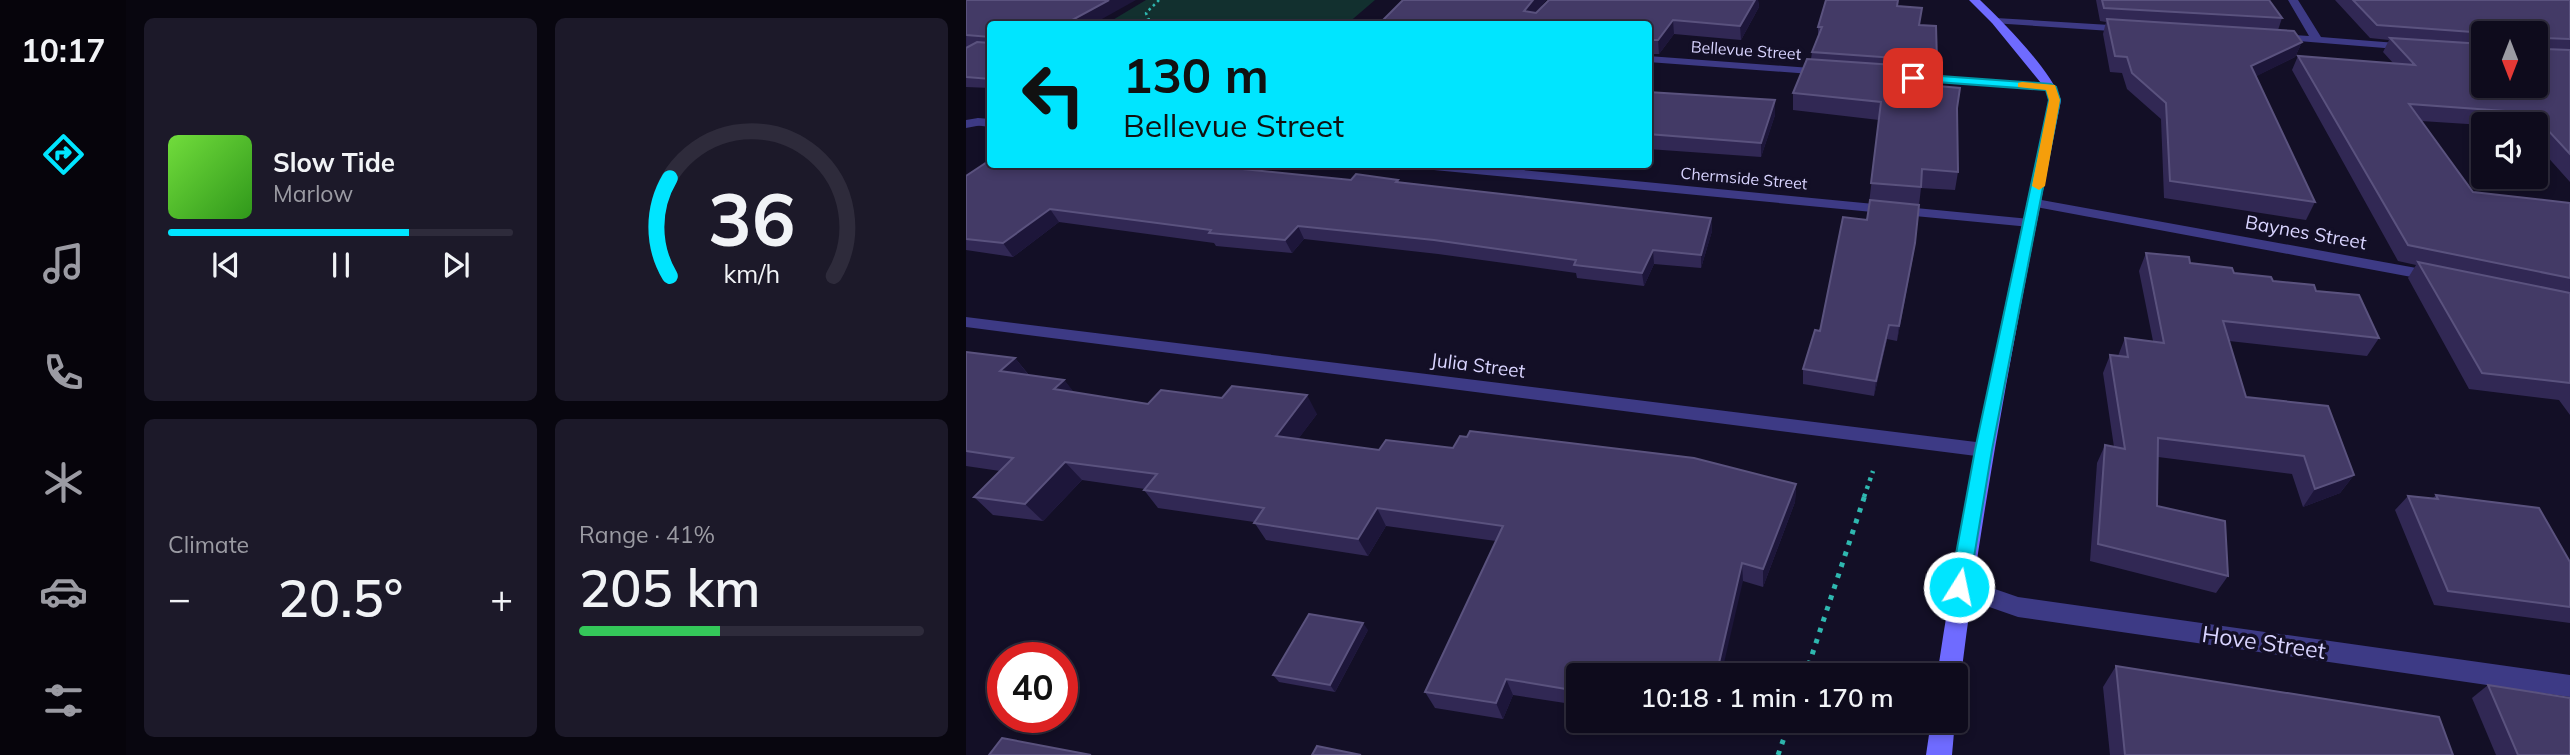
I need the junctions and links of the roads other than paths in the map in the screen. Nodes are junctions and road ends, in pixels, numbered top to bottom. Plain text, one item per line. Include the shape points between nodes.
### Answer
1 (1973, 0) edge
2 (2293, 0) edge
3 (1996, 22) junction
4 (2138, 29) edge
5 (2262, 37) edge
6 (2317, 40) junction
7 (2428, 48) edge
8 (1652, 58) edge
9 (1832, 72) edge
10 (1899, 77) edge
11 (2051, 87) junction
12 (1455, 168) edge
13 (2036, 202) junction
14 (2030, 223) junction
15 (2449, 279) edge
16 (966, 322) edge
17 (1984, 450) junction
18 (1959, 587) junction
19 (1950, 663) edge
20 (2570, 686) edge
21 (1941, 733) edge
22 (1938, 755) edge

1 - 3 street
2 - 6 street
3 - 4 street
3 - 11 street
5 - 6 street
6 - 7 street
8 - 9 street, Bellevue Street
10 - 11 street
11 - 13 street via 2054,100
12 - 14 street, Chermside Street
13 - 14 street
13 - 15 street, Baynes Street
14 - 17 street
16 - 17 street, Julia Street
17 - 18 street
18 - 19 street
18 - 20 street, Hove Street via 2029,608
21 - 22 street

